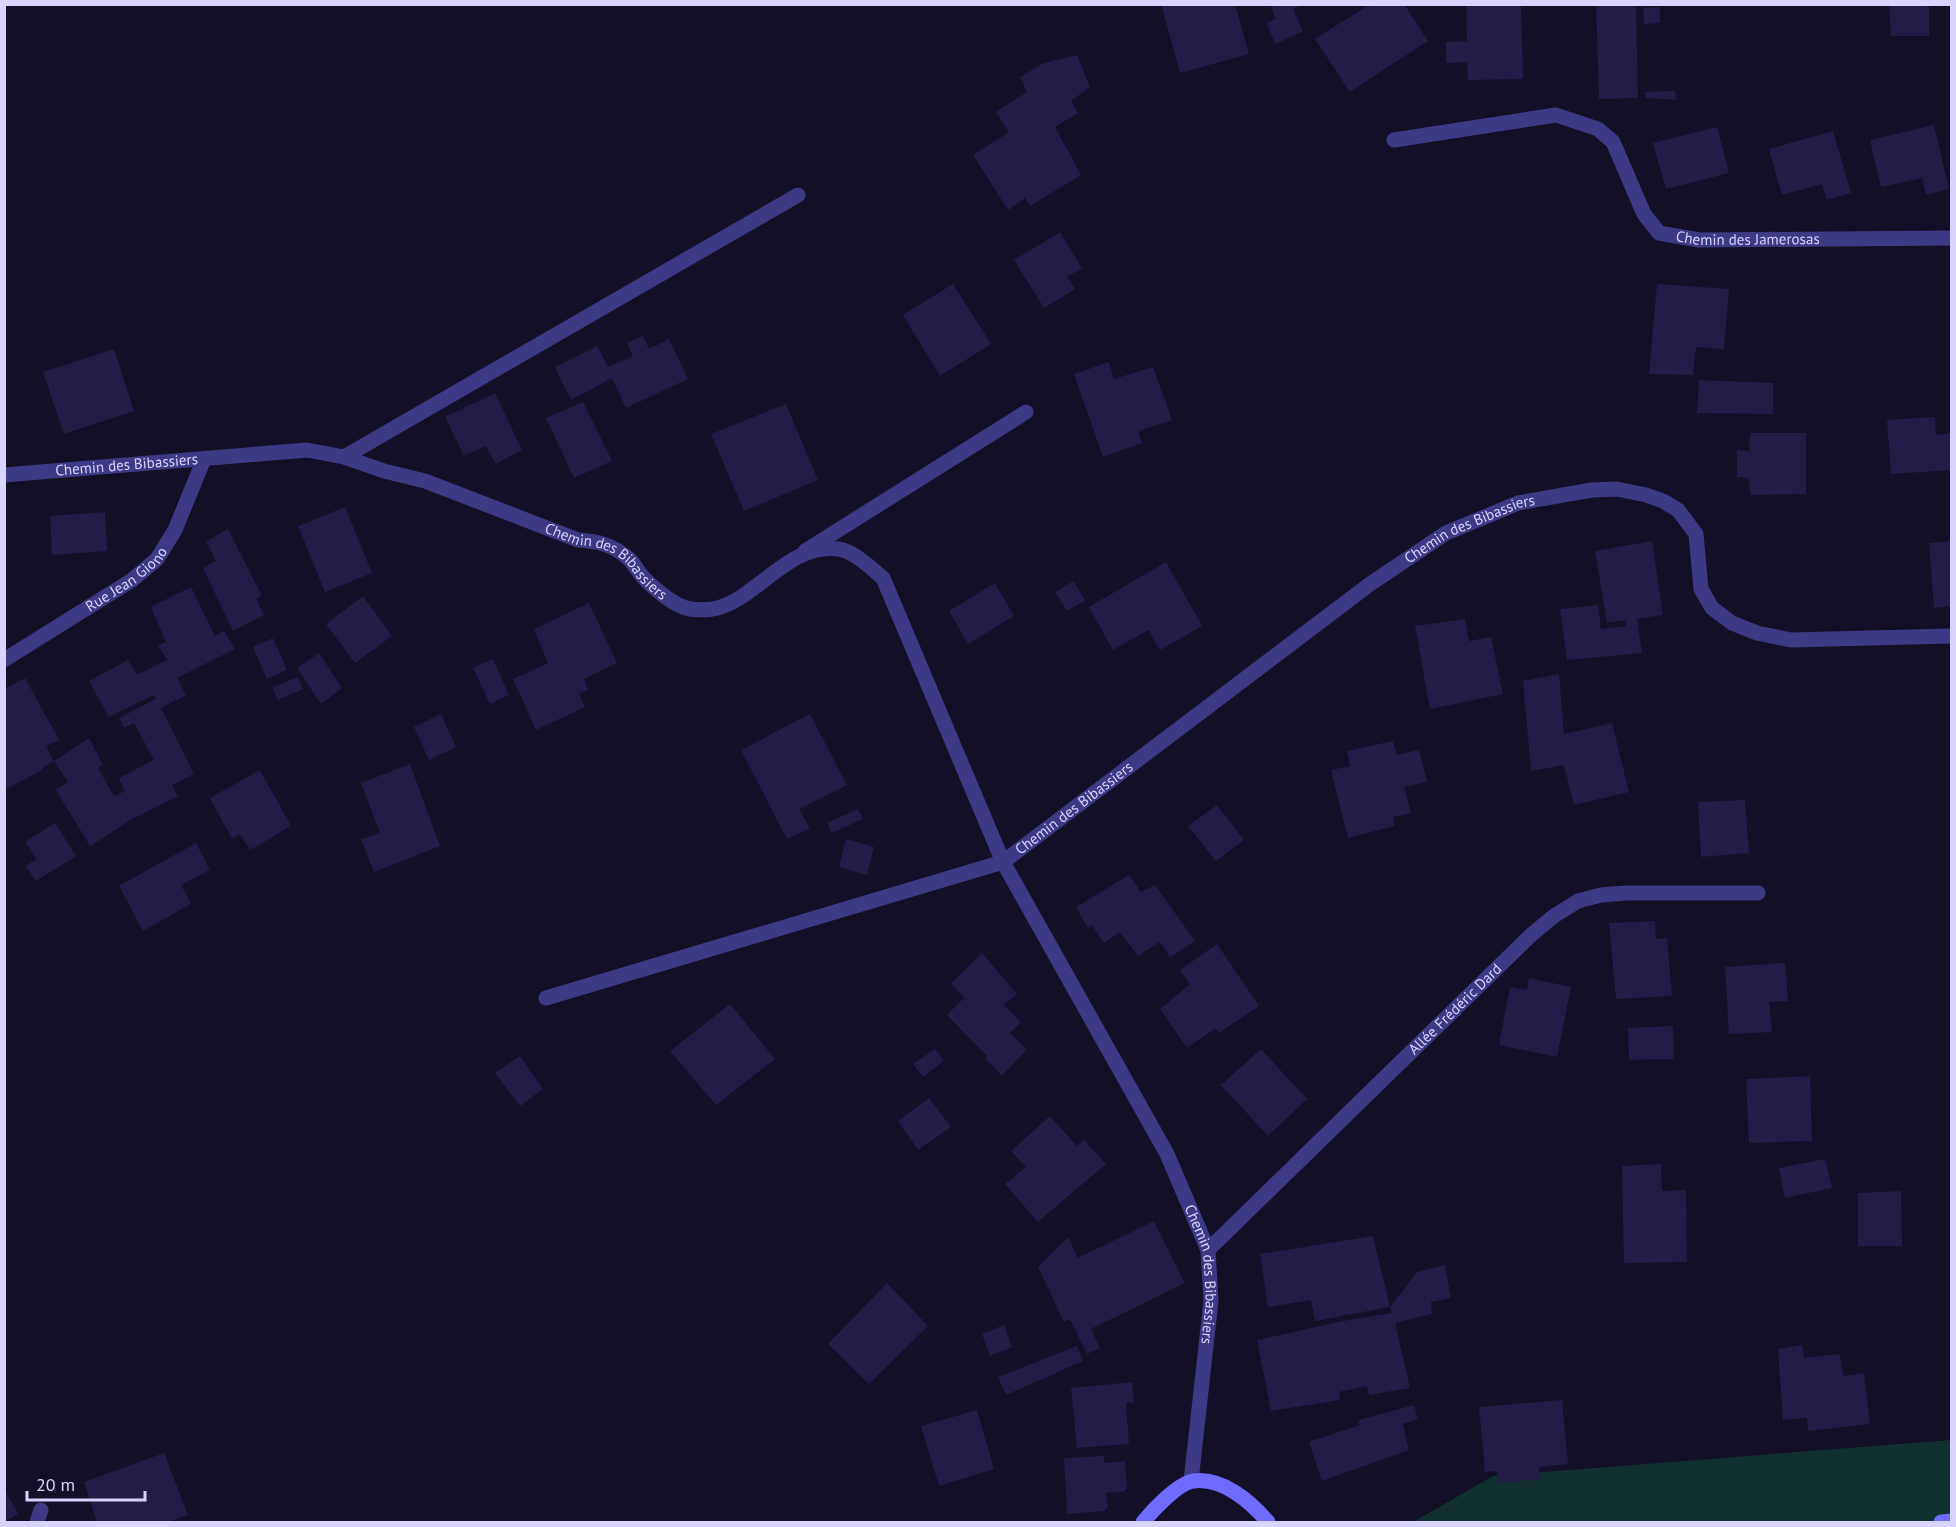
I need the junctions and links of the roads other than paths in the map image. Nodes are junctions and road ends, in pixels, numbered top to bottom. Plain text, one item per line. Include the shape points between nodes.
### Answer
1 (1394, 140) dead end
2 (798, 195) dead end
3 (1952, 238) edge
4 (1026, 412) dead end
5 (344, 457) junction
6 (204, 459) junction
7 (4, 475) edge
8 (791, 560) junction
9 (1952, 636) edge
10 (4, 660) edge
11 (1003, 862) junction
12 (1758, 894) dead end
13 (546, 998) dead end
14 (1208, 1250) junction
15 (1191, 1481) junction
16 (1952, 1521) edge
17 (1143, 1522) edge
18 (1268, 1522) edge
19 (1941, 1522) edge

1 - 3 street, Chemin des Jamerosas via 1556,115 1598,129 1613,142 1644,214 1659,233 1699,240
2 - 5 street
4 - 8 street
5 - 6 street, Chemin des Bibassiers via 307,450
5 - 8 street, Chemin des Bibassiers via 425,481 578,540 614,548 629,558 665,597 687,609 713,609 735,600
6 - 7 street, Chemin des Bibassiers
6 - 10 street, Rue Jean Giono via 175,530 156,559 132,580
8 - 11 street, Chemin des Bibassiers via 817,549 839,549 864,561 883,578
9 - 11 street, Chemin des Bibassiers via 1791,640 1757,633 1732,623 1712,608 1701,589 1696,534 1678,510 1663,501 1617,489 1518,503 1446,533 1370,584
11 - 13 street, Chemin des Bibassiers
11 - 14 street, Chemin des Bibassiers via 1167,1154
12 - 14 street, Allée Frédéric Dard via 1601,895 1578,900 1554,915
14 - 15 street, Chemin des Bibassiers via 1211,1301
15 - 17 main road via 1162,1500
15 - 18 main road via 1220,1484 1255,1507
16 - 19 main road

